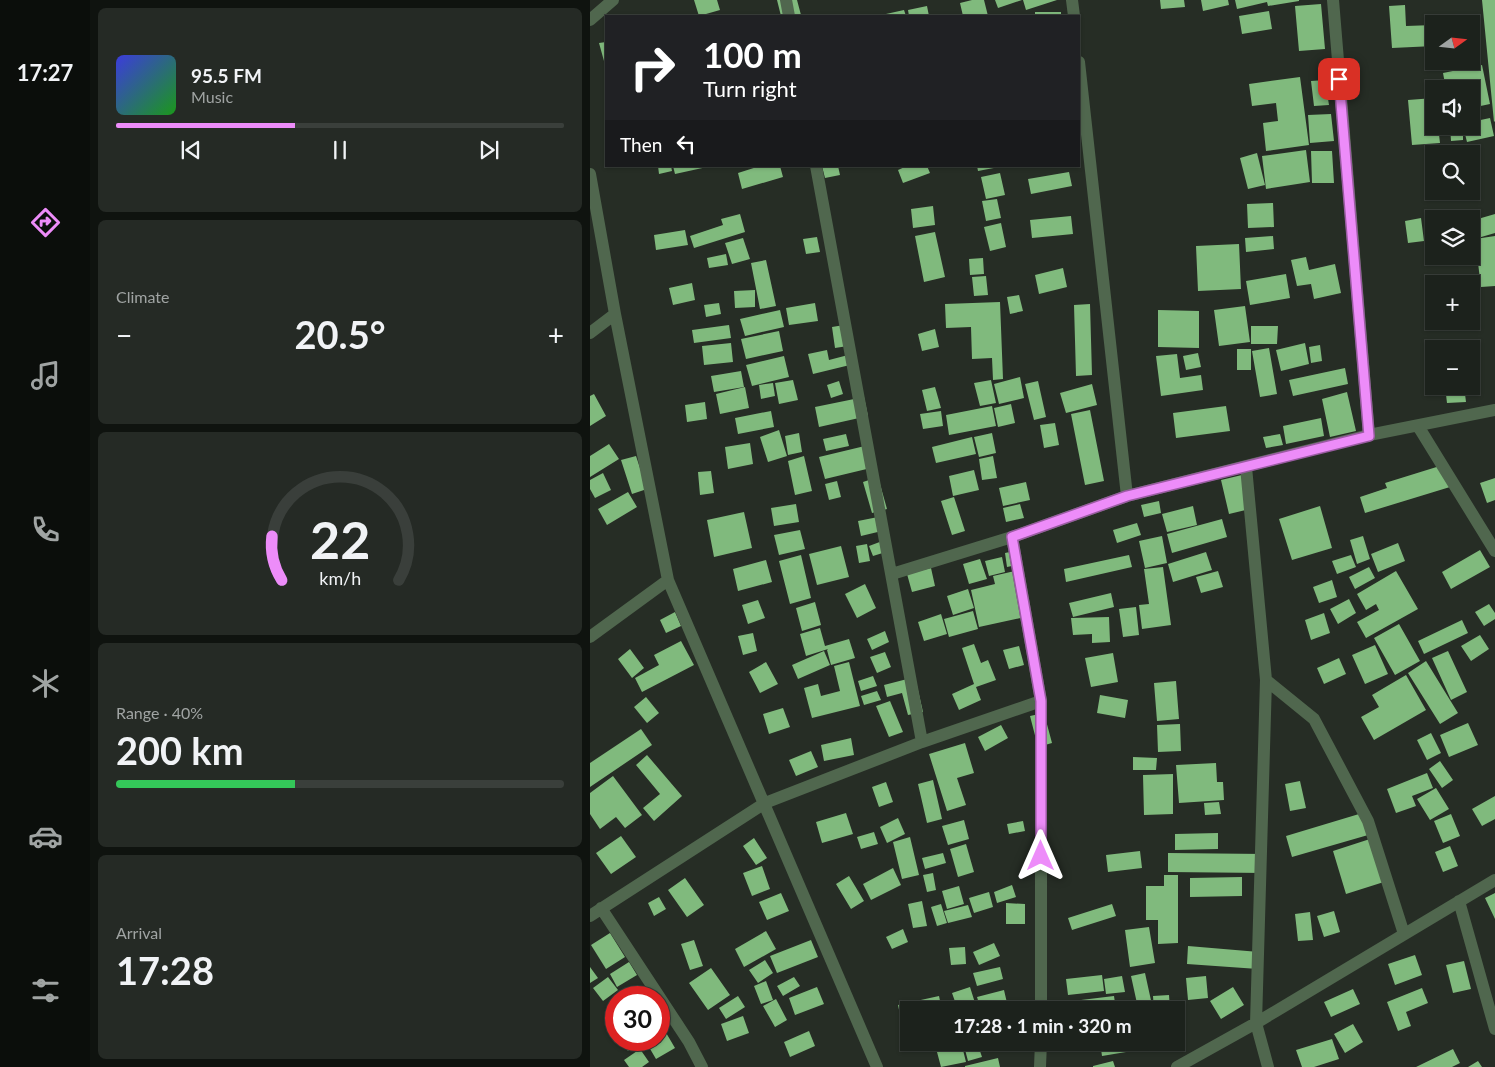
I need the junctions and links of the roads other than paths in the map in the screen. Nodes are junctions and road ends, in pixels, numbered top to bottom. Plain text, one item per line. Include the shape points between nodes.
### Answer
1 (613, 0) edge
2 (786, 0) edge
3 (1072, 0) edge
4 (1333, 0) edge
5 (789, 15) edge
6 (1074, 15) edge
7 (590, 20) edge
8 (1080, 71) edge
9 (816, 167) edge
10 (590, 174) edge
11 (615, 314) junction
12 (590, 333) edge
13 (1495, 410) edge
14 (1418, 426) junction
15 (1369, 436) junction
16 (1246, 467) junction
17 (1127, 496) junction
18 (1012, 537) junction
19 (1495, 551) edge
20 (892, 574) junction
21 (668, 580) junction
22 (590, 637) edge
23 (1266, 680) junction
24 (1041, 701) junction
25 (922, 742) junction
26 (765, 803) junction
27 (1495, 880) edge
28 (1459, 901) junction
29 (602, 908) junction
30 (590, 916) edge
31 (1404, 934) junction
32 (1040, 1001) edge
33 (1256, 1023) junction
34 (1495, 1029) edge
35 (1040, 1051) edge
36 (702, 1067) edge
37 (877, 1067) edge
38 (1040, 1067) edge
39 (1177, 1067) edge
40 (1268, 1067) edge

1 - 7 street
2 - 5 street
3 - 6 street
4 - 15 street
8 - 17 street
9 - 20 street
10 - 11 street
11 - 12 street
11 - 21 street
13 - 14 street
14 - 15 street
14 - 19 street
15 - 16 street
16 - 17 street
16 - 23 street
17 - 18 street
18 - 20 street
18 - 24 street
20 - 25 street
21 - 22 street
21 - 26 street
23 - 31 street via 1314,719 1368,821
23 - 33 street
24 - 25 street
24 - 32 street
25 - 26 street
26 - 29 street
26 - 37 street
27 - 28 street
28 - 31 street
28 - 34 street
29 - 30 street
29 - 36 street
31 - 33 street
33 - 39 street
33 - 40 street
35 - 38 street

